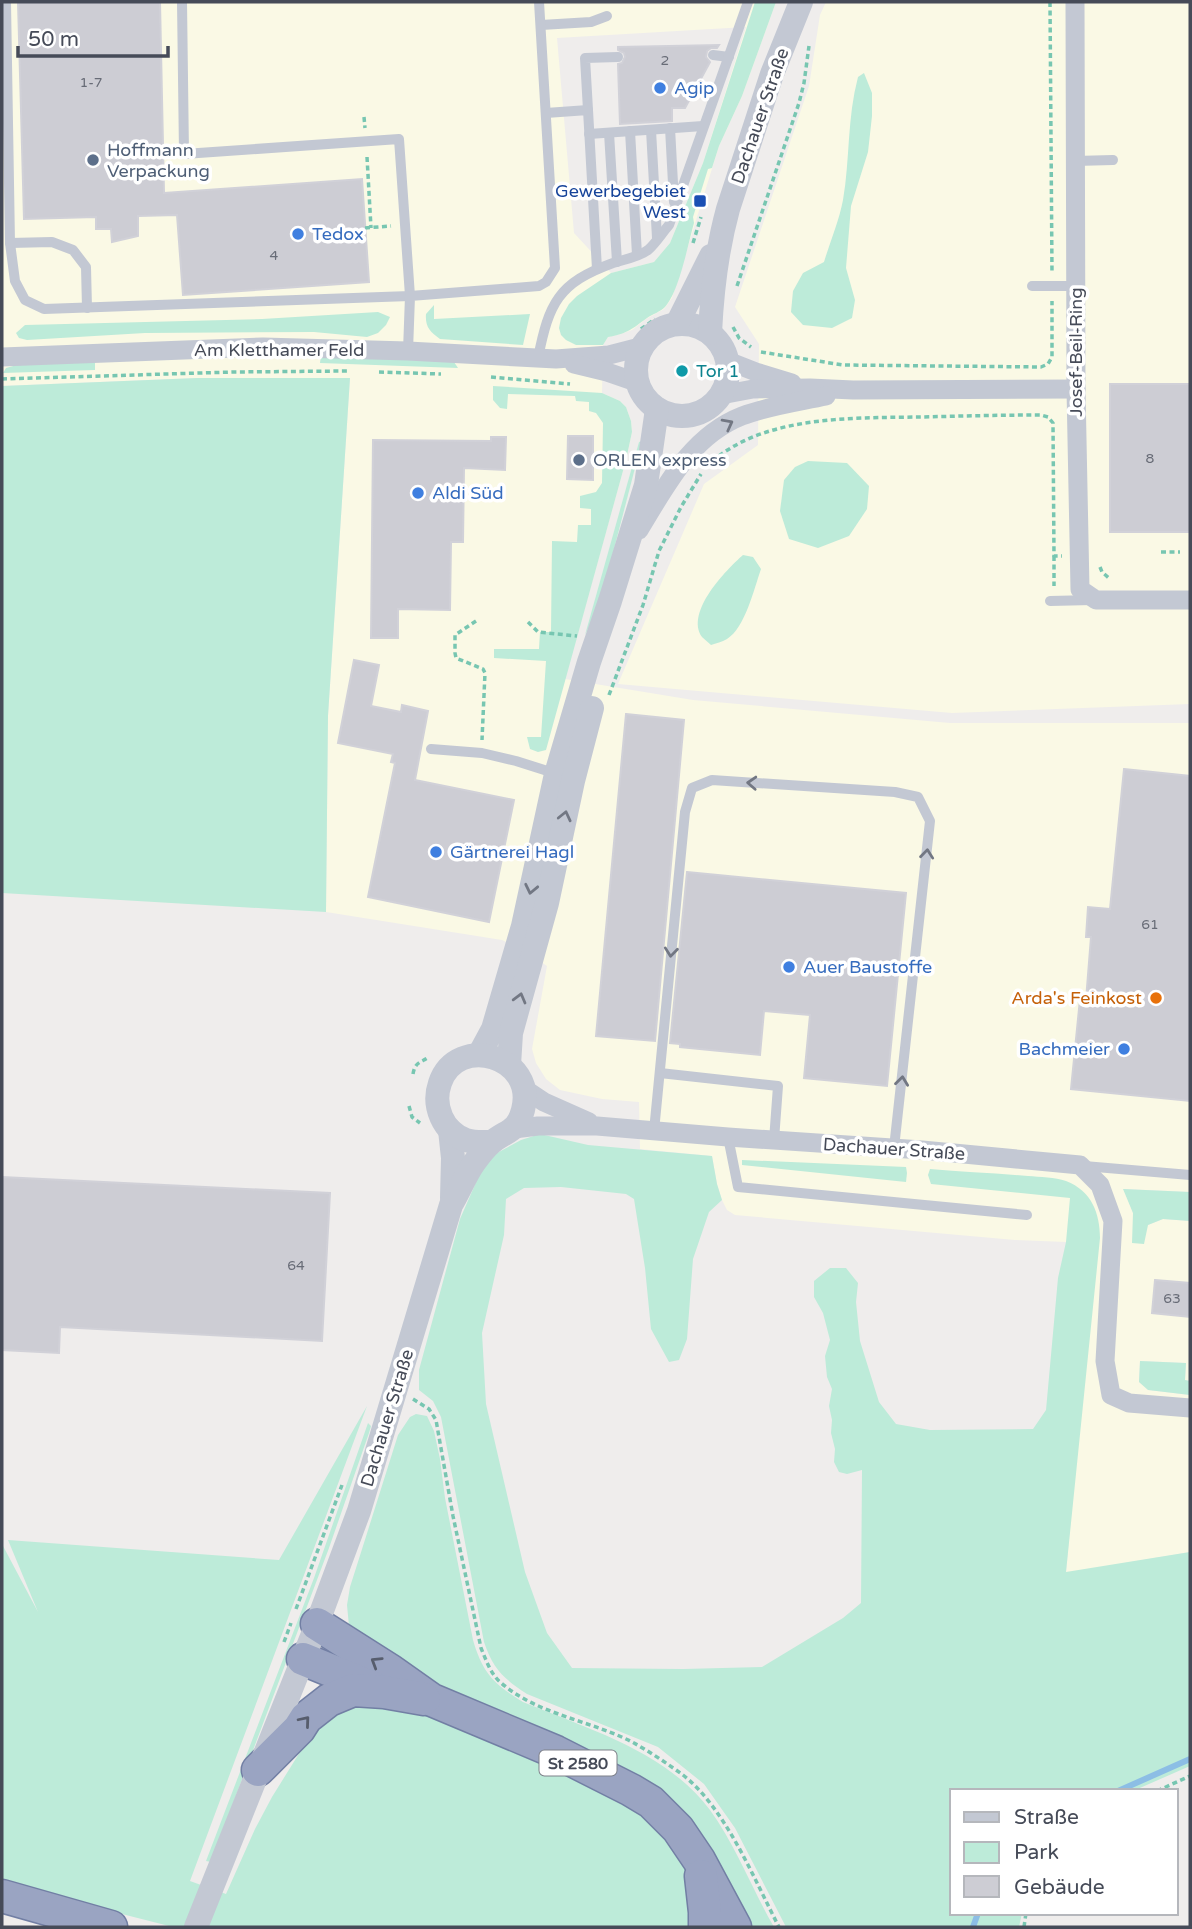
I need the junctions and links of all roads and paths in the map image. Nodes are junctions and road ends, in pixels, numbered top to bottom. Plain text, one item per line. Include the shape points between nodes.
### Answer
1 (6, 2) edge
2 (182, 2) edge
3 (539, 2) edge
4 (801, 2) edge
5 (1050, 2) edge
6 (1076, 2) edge
7 (747, 5) edge
8 (607, 16) dead end
9 (541, 25) junction
10 (811, 37) dead end
11 (713, 55) dead end
12 (618, 57) dead end
13 (729, 57) junction
14 (588, 110) junction
15 (547, 113) junction
16 (364, 117) dead end
17 (703, 126) junction
18 (670, 128) junction
19 (651, 130) junction
20 (630, 131) junction
21 (610, 133) junction
22 (589, 134) junction
23 (366, 141) junction
24 (1113, 160) dead end
25 (1075, 161) junction
26 (674, 209) junction
27 (701, 216) dead end
28 (405, 225) junction
29 (722, 232) junction
30 (657, 238) junction
31 (693, 242) dead end
32 (10, 243) junction
33 (637, 255) junction
34 (617, 262) junction
35 (597, 269) junction
36 (552, 276) junction
37 (1032, 286) dead end
38 (1052, 286) junction
39 (1076, 286) junction
40 (565, 290) junction
41 (736, 290) dead end
42 (410, 296) junction
43 (86, 308) junction
44 (670, 319) junction
45 (730, 319) dead end
46 (710, 333) junction
47 (636, 341) junction
48 (408, 351) junction
49 (2, 357) edge
50 (547, 359) junction
51 (727, 360) junction
52 (356, 371) dead end
53 (369, 371) dead end
54 (451, 375) dead end
55 (479, 376) dead end
56 (2, 379) edge
57 (636, 382) junction
58 (571, 384) dead end
59 (810, 388) junction
60 (1076, 389) junction
61 (853, 390) junction
62 (721, 395) junction
63 (657, 409) junction
64 (683, 416) junction
65 (646, 485) junction
66 (625, 551) junction
67 (1161, 552) dead end
68 (1180, 552) dead end
69 (1054, 556) dead end
70 (1098, 558) dead end
71 (1117, 582) dead end
72 (1096, 600) junction
73 (1190, 600) edge
74 (1052, 601) joint
75 (476, 621) dead end
76 (528, 622) dead end
77 (580, 636) dead end
78 (431, 749) dead end
79 (482, 753) junction
80 (565, 777) junction
81 (479, 1055) junction
82 (432, 1056) dead end
83 (509, 1065) junction
84 (660, 1073) junction
85 (413, 1074) dead end
86 (523, 1088) junction
87 (409, 1106) dead end
88 (420, 1123) dead end
89 (597, 1126) junction
90 (514, 1129) junction
91 (450, 1130) junction
92 (654, 1131) junction
93 (728, 1137) junction
94 (774, 1140) junction
95 (492, 1142) junction
96 (894, 1148) junction
97 (1080, 1165) junction
98 (1190, 1175) edge
99 (451, 1205) junction
100 (1027, 1215) dead end
101 (396, 1389) junction
102 (1190, 1408) edge
103 (345, 1477) dead end
104 (317, 1624) junction
105 (292, 1653) junction
106 (384, 1692) junction
107 (432, 1700) junction
108 (258, 1770) junction
109 (1190, 1776) edge
110 (1161, 1789) edge
111 (699, 1860) junction
112 (2, 1896) edge
113 (111, 1927) edge
114 (196, 1927) edge
115 (705, 1927) edge
116 (735, 1927) edge
117 (779, 1927) edge

1 - 32 lane
2 - 23 lane via 184,153
3 - 9 lane
4 - 29 street, Dachauer Straße via 772,74
5 - 38 path
6 - 25 street, Josef-Beil-Ring
7 - 13 lane
8 - 9 lane via 591,22
9 - 15 lane
10 - 41 path via 802,93
11 - 13 lane
12 - 14 lane via 585,58
13 - 17 lane
14 - 15 lane
14 - 22 lane
15 - 36 lane via 556,256
16 - 23 path
17 - 18 lane
17 - 26 lane
18 - 19 lane
18 - 26 lane
19 - 20 lane
19 - 30 lane
20 - 21 lane
20 - 33 lane
21 - 22 lane
21 - 34 lane
22 - 35 lane
23 - 28 lane via 399,139
23 - 28 path via 368,228
24 - 25 lane
25 - 39 street, Josef-Beil-Ring
26 - 30 lane via 669,225
27 - 31 path
28 - 42 lane
29 - 44 street, Dachauer Straße
29 - 46 street, Dachauer Straße
30 - 33 lane
32 - 43 lane via 15,281 25,300 44,309
32 - 43 lane via 52,242 73,250 86,267
33 - 34 lane
34 - 35 lane
35 - 40 lane
36 - 40 lane
36 - 42 lane via 532,287
37 - 38 lane
38 - 39 lane
38 - 45 path via 1052,357 1041,367 831,364 759,351 739,338
39 - 60 street, Josef-Beil-Ring
40 - 50 lane via 548,314
42 - 43 lane
42 - 48 lane
44 - 46 street
44 - 47 street
44 - 47 path via 647,324
46 - 51 street
47 - 50 street, Am Kletthamer Feld via 609,355
47 - 57 street
48 - 49 street, Am Kletthamer Feld via 264,347
48 - 50 street, Am Kletthamer Feld
50 - 57 street, Am Kletthamer Feld
51 - 59 street
51 - 62 street via 727,381
52 - 56 path
53 - 54 path
55 - 58 path
57 - 63 street
59 - 61 street
59 - 62 street
60 - 61 street
60 - 72 street, Josef-Beil-Ring via 1080,589
66 -> 61 street via 704,438 753,412
62 - 64 street via 705,410
63 - 64 street
63 - 65 street
64 - 65 street
65 - 66 street
66 - 80 street via 610,601 602,673
67 - 68 path
69 - 74 path
70 - 71 path via 1102,572
72 - 73 street
72 - 74 lane
75 - 79 path via 455,635 454,653 485,673
76 - 77 path via 538,632
78 - 79 lane
79 - 80 lane
80 -> 81 street via 493,1029
83 -> 80 street via 511,1033 547,903
81 - 83 street
81 - 91 street, Dachauer Straße via 452,1066 439,1084 438,1109
82 - 85 path via 418,1062
83 - 86 street, Dachauer Straße
84 - 92 lane
84 - 94 lane via 778,1086
96 -> 84 lane via 930,821 918,797 712,780 692,788 685,812
86 - 89 street, Dachauer Straße
86 - 90 street via 523,1109
87 - 88 path
89 - 90 street, Dachauer Straße
89 - 92 street, Dachauer Straße
90 - 95 street, Dachauer Straße
91 - 95 street via 477,1143
91 - 99 street, Dachauer Straße
92 - 93 street, Dachauer Straße
93 - 94 street, Dachauer Straße
93 - 100 lane via 738,1187
94 - 96 street, Dachauer Straße
95 - 99 street, Dachauer Straße via 473,1164
96 - 97 street, Dachauer Straße
97 - 98 lane, Dachauer Straße
97 - 102 street via 1100,1185 1114,1221 1105,1360 1111,1395 1129,1402
99 - 101 street, Dachauer Straße
101 - 104 street, Dachauer Straße via 359,1511
101 - 117 path via 429,1409 436,1420 481,1648 493,1673 526,1700 633,1742 683,1775 704,1794 731,1835
103 - 105 path
104 - 105 street, Dachauer Straße
107 -> 104 highway, St 2580
105 - 106 highway, St 2580
105 - 108 street, Dachauer Straße
106 - 107 highway, St 2580
108 -> 106 highway, St 2580 via 328,1700 353,1690
107 - 111 highway, St 2580 via 556,1752 631,1790 665,1814
108 - 114 street, Dachauer Straße
109 - 110 path
111 - 115 highway, St 2580
111 - 116 highway, St 2580
112 - 113 highway

